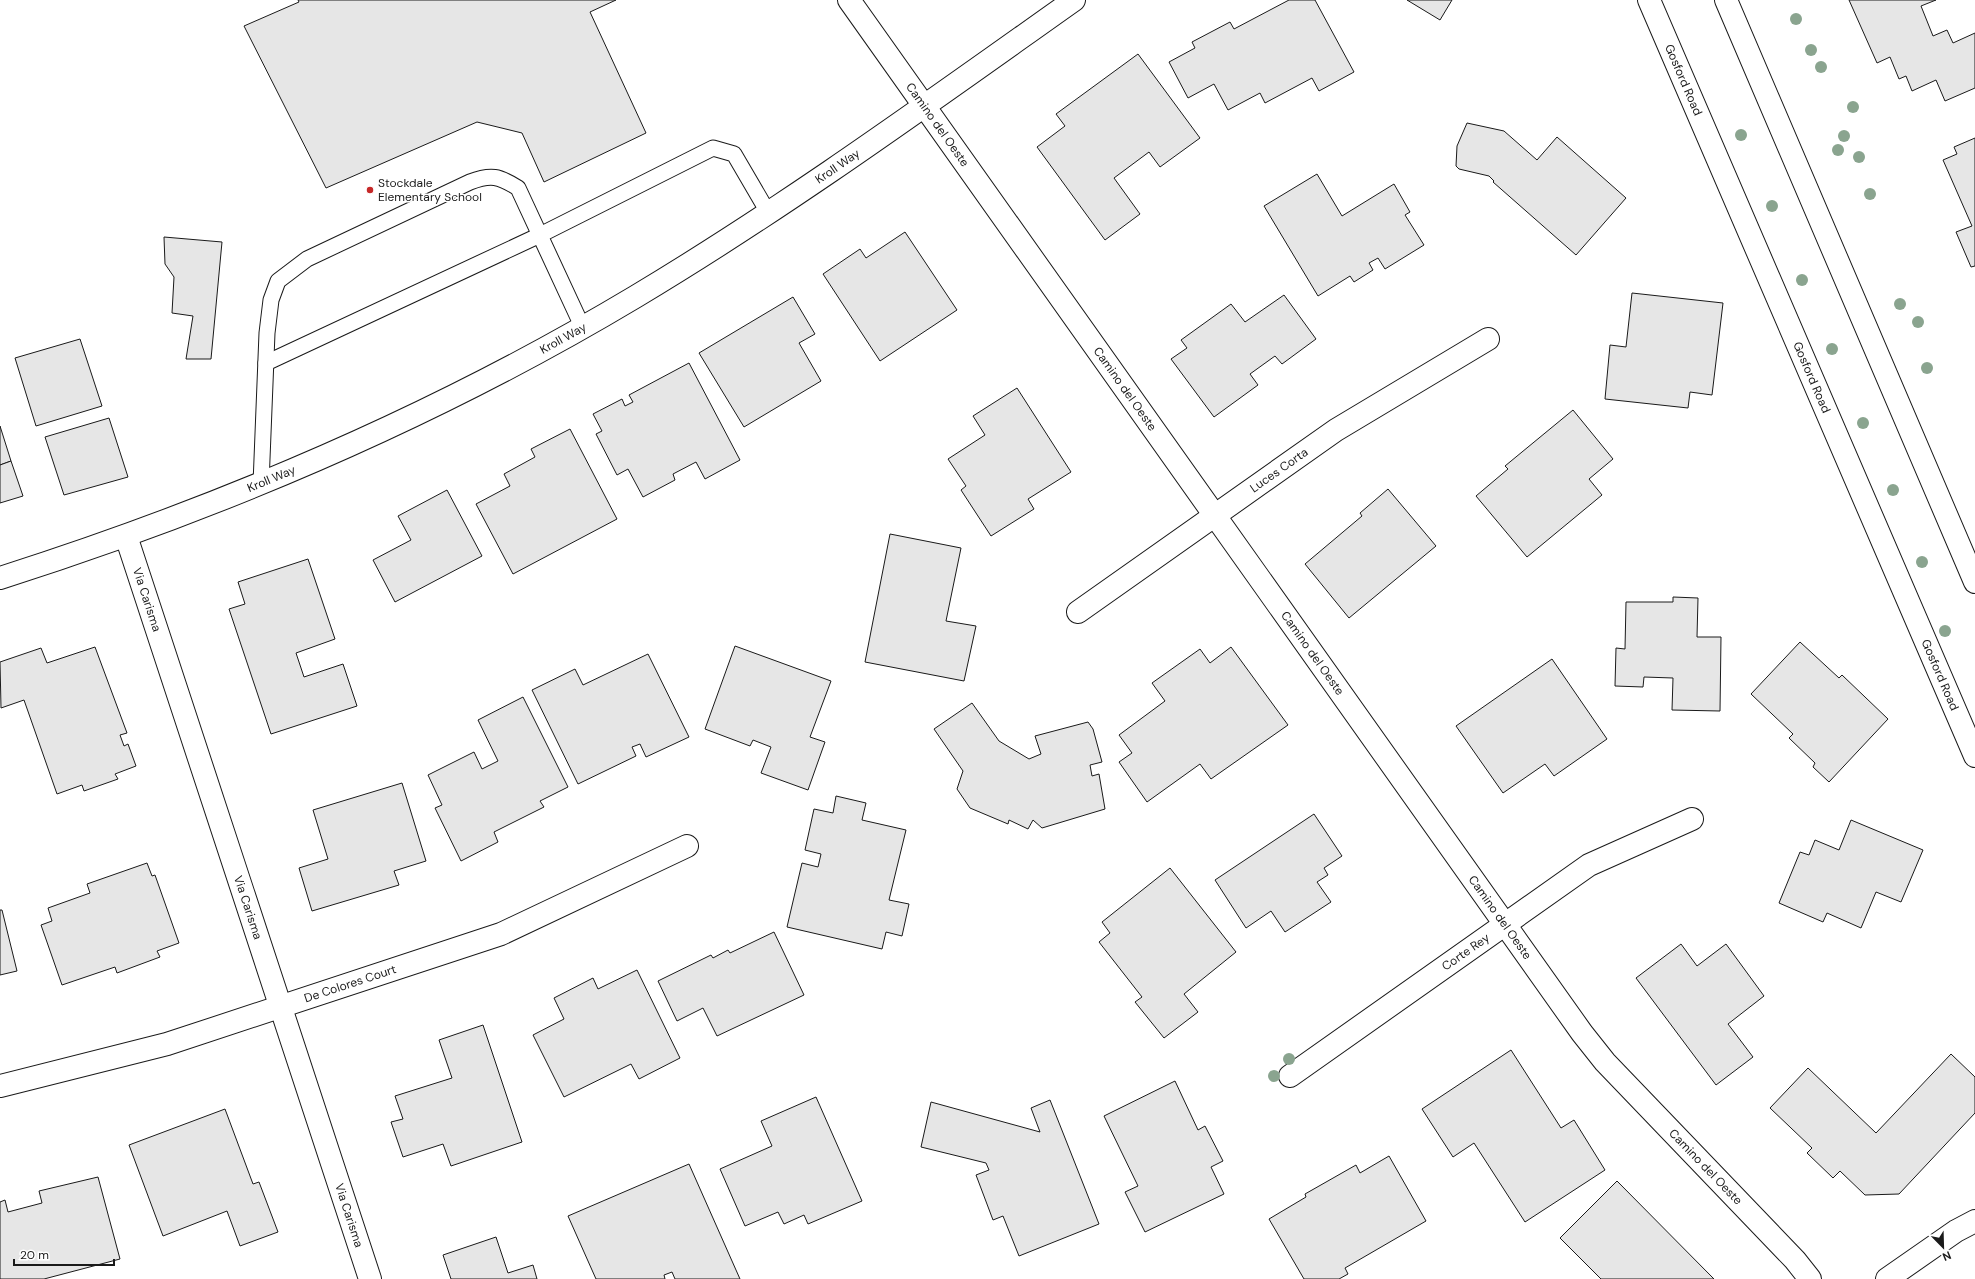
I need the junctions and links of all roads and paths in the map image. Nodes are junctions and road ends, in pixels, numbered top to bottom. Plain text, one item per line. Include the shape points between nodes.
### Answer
1 (849, 0) edge
2 (1074, 0) edge
3 (1649, 0) edge
4 (1726, 0) edge
5 (924, 106) junction
6 (769, 214) junction
7 (540, 235) junction
8 (582, 326) junction
9 (1488, 339) dead end
10 (266, 363) junction
11 (261, 484) junction
12 (1214, 515) junction
13 (126, 536) junction
14 (0, 578) edge
15 (1975, 582) edge
16 (1078, 612) dead end
17 (1975, 756) edge
18 (1692, 819) dead end
19 (687, 846) dead end
20 (1505, 924) junction
21 (281, 1008) junction
22 (1290, 1076) dead end
23 (0, 1086) edge
24 (1975, 1221) edge
25 (370, 1279) edge
26 (1810, 1279) edge
27 (1887, 1279) edge

1 - 5 street, Camino del Oeste
2 - 5 street, Kroll Way
3 - 17 street, Gosford Road
4 - 15 street
5 - 6 street, Kroll Way
5 - 12 street, Camino del Oeste
6 - 7 lane via 734,154 713,148
6 - 8 street, Kroll Way via 633,298
7 - 8 lane
7 - 10 lane
7 - 10 lane via 518,188 504,179 486,176 470,182 307,259 278,281 271,300
8 - 11 street, Kroll Way via 494,375 406,419
9 - 12 street, Luces Corta via 1336,430
10 - 11 lane
11 - 13 street, Kroll Way
12 - 16 street, Luces Corta
12 - 20 street, Camino del Oeste
13 - 14 street, Kroll Way
13 - 21 street, Via Carisma
18 - 20 street, Corte Rey via 1589,865
19 - 21 street, De Colores Court via 501,934
20 - 22 street, Corte Rey
20 - 26 street, Camino del Oeste via 1605,1062 1795,1260
21 - 23 street, De Colores Court via 167,1044
21 - 25 street, Via Carisma
24 - 27 street via 1956,1231

